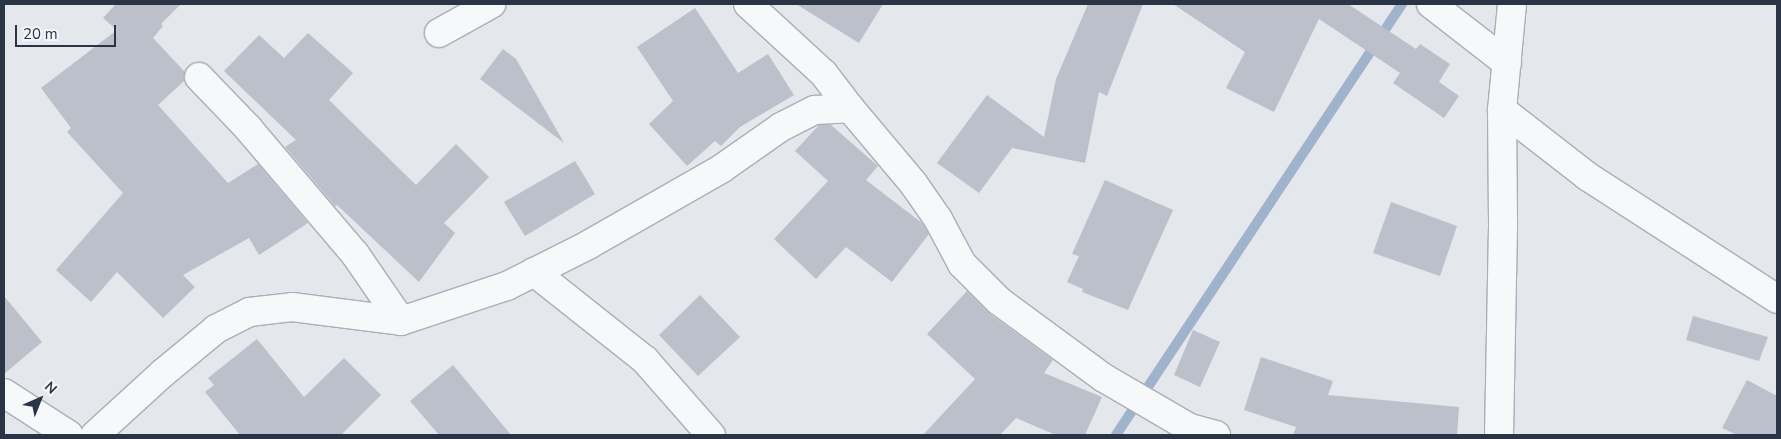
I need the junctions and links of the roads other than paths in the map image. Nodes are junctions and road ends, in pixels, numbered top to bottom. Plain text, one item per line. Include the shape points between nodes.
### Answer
1 (491, 4) edge
2 (748, 4) edge
3 (1431, 4) edge
4 (1512, 4) edge
5 (439, 33) dead end
6 (1507, 63) junction
7 (199, 78) dead end
8 (850, 108) junction
9 (1502, 110) junction
10 (534, 272) junction
11 (1777, 299) edge
12 (400, 321) junction
13 (4, 393) edge
14 (69, 435) edge
15 (95, 435) edge
16 (711, 435) edge
17 (1216, 435) edge
18 (1499, 435) edge

1 - 5 street
2 - 8 street via 824,74
3 - 6 street
4 - 6 street
6 - 9 street
7 - 12 street via 248,128 355,254
8 - 10 street via 815,110 781,127 721,168 588,245
8 - 17 street via 913,183 938,219 962,264 998,302 1104,378 1190,428
9 - 11 street via 1586,176
9 - 18 street
10 - 12 street via 507,286
10 - 16 street via 645,360
12 - 15 street via 292,307 249,312 216,329
13 - 14 street

